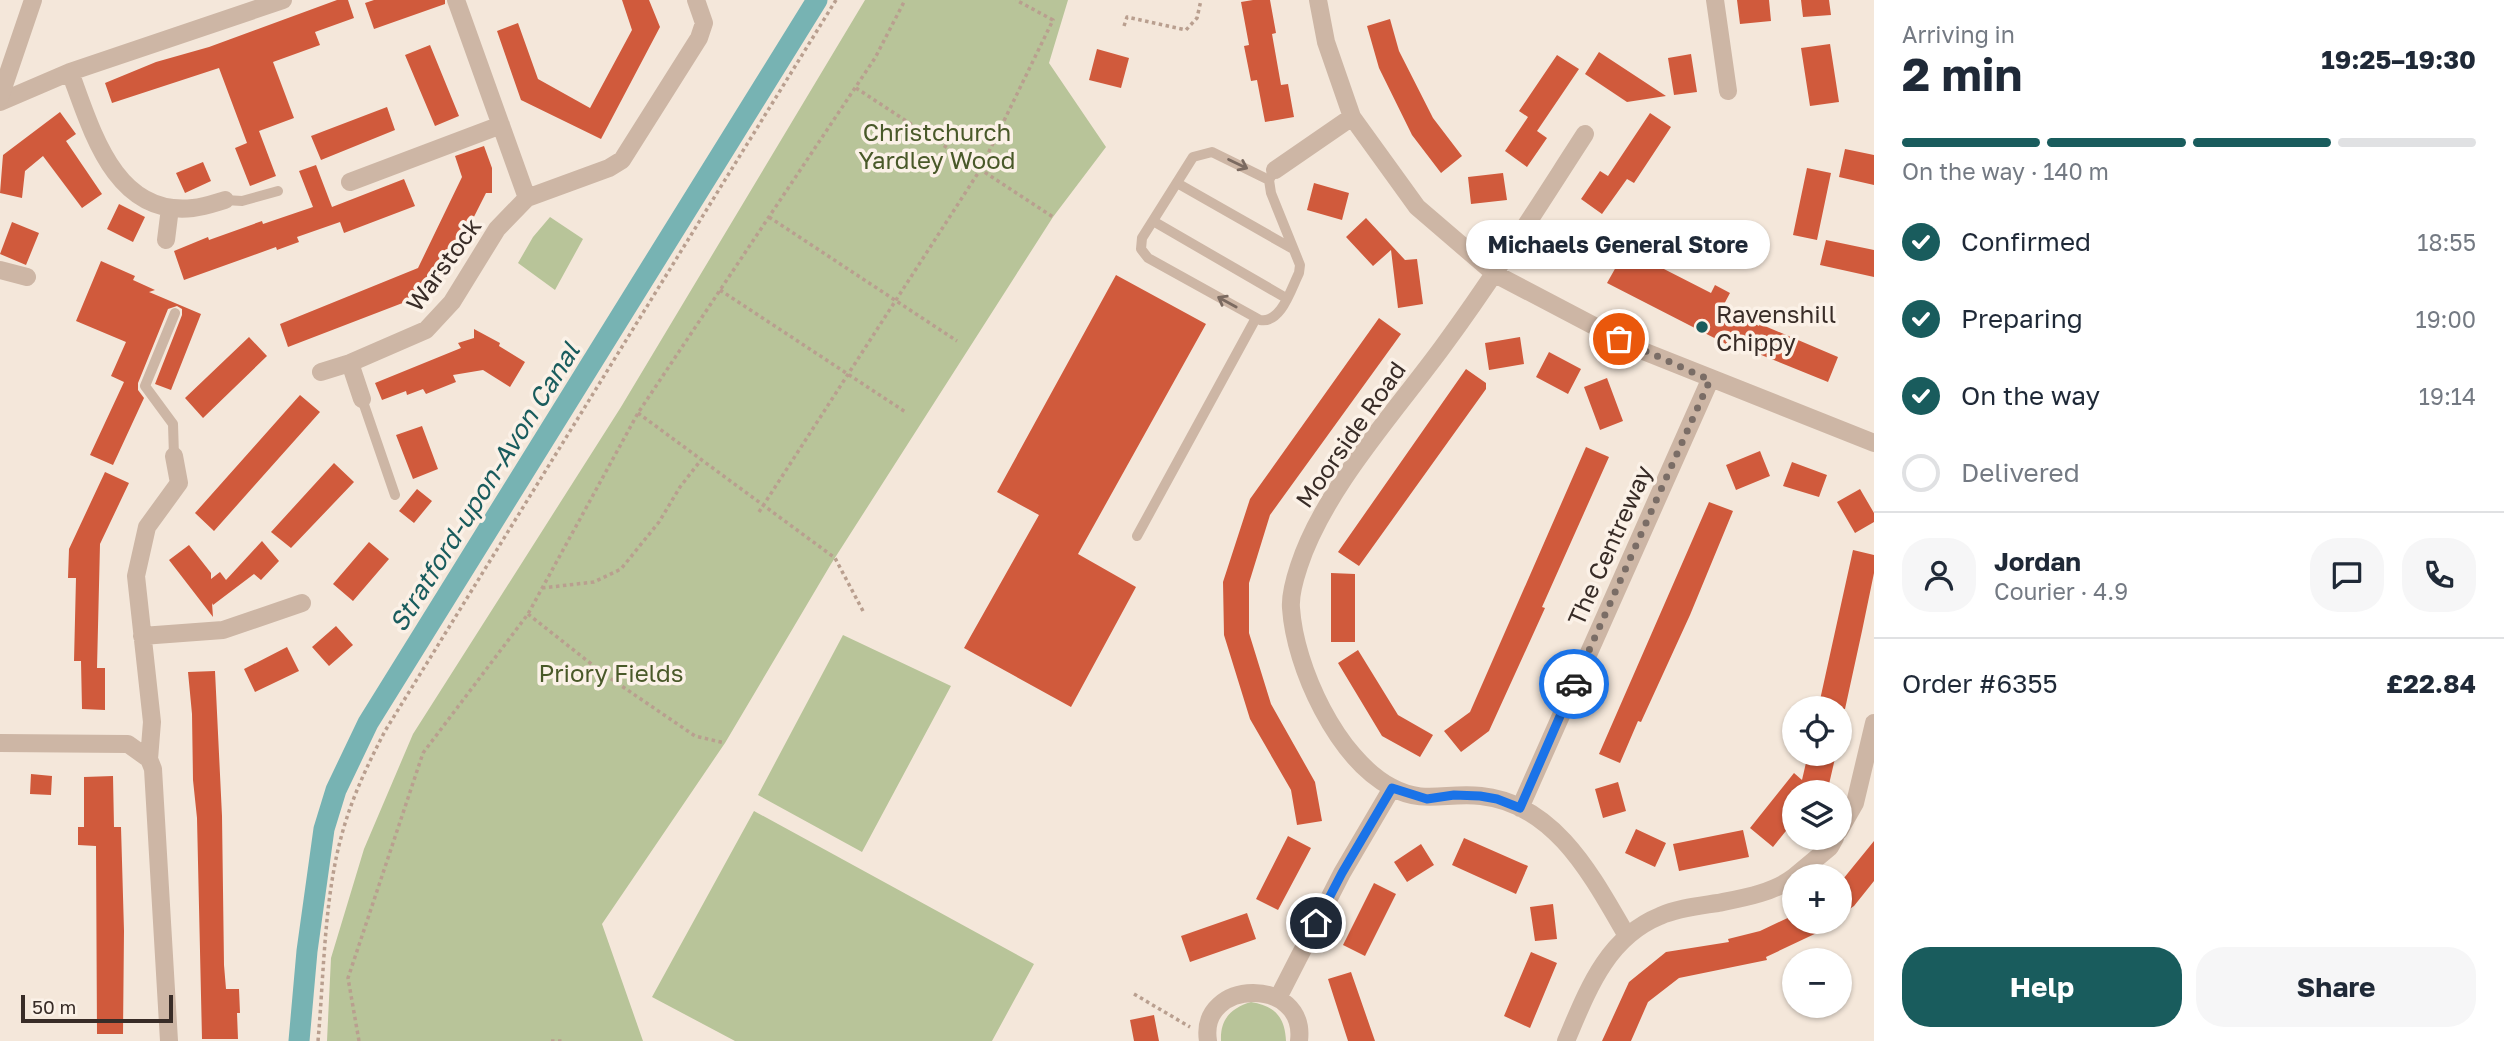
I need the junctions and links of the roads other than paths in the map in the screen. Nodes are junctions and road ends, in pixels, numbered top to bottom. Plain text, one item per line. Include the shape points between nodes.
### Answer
1 (33, 0) edge
2 (283, 0) edge
3 (456, 0) edge
4 (696, 0) edge
5 (1318, 0) edge
6 (1715, 0) edge
7 (70, 72) junction
8 (4, 77) edge
9 (1728, 90) dead end
10 (0, 99) edge
11 (1352, 117) junction
12 (501, 125) junction
13 (1586, 134) dead end
14 (1272, 175) junction
15 (350, 182) dead end
16 (1177, 183) junction
17 (278, 191) dead end
18 (527, 198) junction
19 (225, 201) joint
20 (170, 208) junction
21 (1153, 221) junction
22 (166, 240) dead end
23 (1294, 249) junction
24 (0, 270) edge
25 (1495, 274) junction
26 (27, 276) dead end
27 (1286, 298) junction
28 (175, 313) dead end
29 (1256, 318) junction
30 (350, 363) junction
31 (321, 372) dead end
32 (1710, 380) junction
33 (362, 399) joint
34 (1874, 443) edge
35 (174, 456) joint
36 (395, 495) dead end
37 (1137, 536) dead end
38 (302, 603) dead end
39 (142, 636) junction
40 (1874, 723) edge
41 (0, 743) edge
42 (149, 759) junction
43 (1392, 788) junction
44 (1520, 808) junction
45 (1852, 808) edge
46 (1826, 850) edge
47 (1810, 864) edge
48 (1782, 883) edge
49 (1628, 936) junction
50 (1278, 998) junction
51 (1208, 1039) edge
52 (169, 1041) edge
53 (1299, 1041) edge
54 (1566, 1041) edge

1 - 8 street
2 - 7 street
3 - 12 street
4 - 18 street via 704,23 699,38 628,153 609,168
5 - 11 street via 1326,42
6 - 9 street
7 - 10 street
7 - 20 street via 98,147 120,180 141,199
8 - 10 street
11 - 14 street
11 - 25 street via 1417,207
12 - 15 street
12 - 18 street
13 - 25 street, Moorside Road
16 -> 14 lane via 1193,157 1212,152
14 - 23 lane via 1275,206
16 - 21 lane
16 - 23 lane
17 - 19 lane
18 - 30 street, Warstock via 497,229 452,302 426,330
19 - 20 street
20 - 22 street
21 - 27 lane
29 -> 21 lane via 1148,258 1141,249 1142,238
23 - 27 lane via 1299,273
24 - 26 street
25 - 32 street via 1638,349
25 - 43 street, Moorside Road via 1317,520 1298,568 1290,605 1295,640 1313,692 1361,764
27 - 29 lane via 1275,317 1267,321
28 - 35 lane via 145,386 173,424
29 - 37 lane
30 - 31 street, Warstock
30 - 33 street
32 - 34 street
32 - 44 street, The Centreway
33 - 36 lane
35 - 39 street via 179,483 146,527 136,576
38 - 39 street via 223,630
39 - 42 street via 152,722
40 - 45 street
41 - 42 street via 128,744
42 - 52 street
43 - 44 street via 1427,799 1480,796
43 - 50 street
44 - 49 street via 1548,825 1584,864
46 - 47 street
48 - 49 street via 1751,897 1658,916
49 - 54 street via 1607,956
50 - 51 street via 1259,991 1240,993 1223,1002 1211,1018
50 - 53 street via 1294,1014

